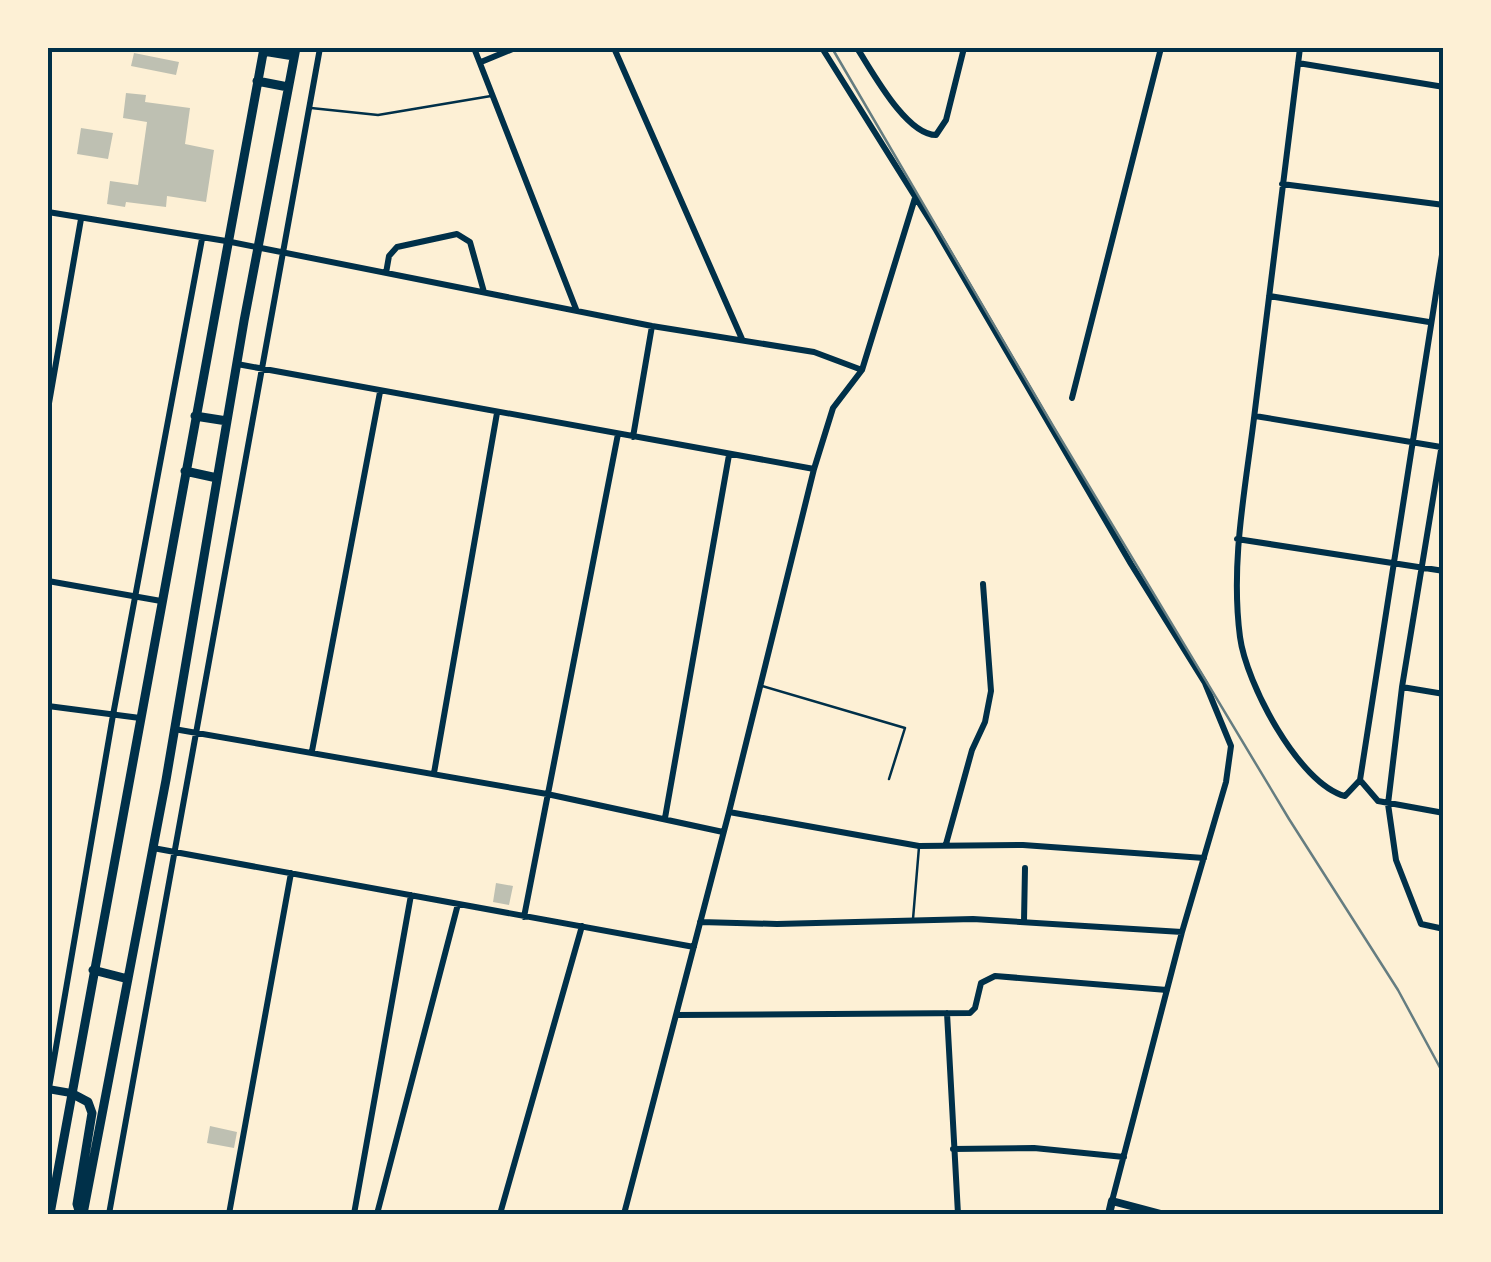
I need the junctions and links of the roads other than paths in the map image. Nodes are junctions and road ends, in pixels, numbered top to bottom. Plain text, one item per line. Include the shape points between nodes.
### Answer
1 (320, 48) edge
2 (474, 48) edge
3 (515, 48) edge
4 (614, 48) edge
5 (822, 48) edge
6 (858, 48) edge
7 (964, 48) edge
8 (1161, 48) edge
9 (1300, 48) edge
10 (263, 49) edge
11 (295, 52) edge
12 (481, 62) junction
13 (1298, 62) junction
14 (257, 81) junction
15 (288, 87) junction
16 (1444, 87) edge
17 (494, 95) junction
18 (309, 108) junction
19 (1282, 184) junction
20 (915, 196) junction
21 (1444, 205) edge
22 (48, 212) edge
23 (82, 218) junction
24 (202, 238) junction
25 (226, 241) junction
26 (1444, 242) edge
27 (257, 248) junction
28 (1443, 253) edge
29 (284, 254) junction
30 (386, 273) junction
31 (484, 292) junction
32 (1268, 296) junction
33 (576, 309) junction
34 (1430, 322) junction
35 (652, 326) junction
36 (742, 340) junction
37 (236, 364) junction
38 (261, 369) junction
39 (862, 370) junction
40 (380, 392) junction
41 (1072, 398) dead end
42 (48, 409) edge
43 (496, 413) junction
44 (195, 416) junction
45 (1255, 416) junction
46 (227, 421) junction
47 (1444, 432) edge
48 (618, 434) junction
49 (632, 437) junction
50 (1412, 444) junction
51 (1442, 447) edge
52 (729, 455) junction
53 (814, 468) junction
54 (184, 472) junction
55 (217, 478) junction
56 (1237, 539) junction
57 (1392, 562) junction
58 (1421, 567) junction
59 (1444, 571) edge
60 (48, 581) edge
61 (983, 584) dead end
62 (136, 596) junction
63 (161, 601) junction
64 (760, 685) junction
65 (1402, 687) junction
66 (1444, 694) edge
67 (48, 706) edge
68 (113, 715) junction
69 (140, 718) junction
70 (174, 728) junction
71 (196, 732) junction
72 (312, 751) junction
73 (434, 773) junction
74 (890, 779) dead end
75 (1360, 780) junction
76 (547, 794) junction
77 (1388, 804) junction
78 (729, 812) junction
79 (1444, 813) edge
80 (665, 818) junction
81 (724, 832) junction
82 (946, 844) junction
83 (919, 846) junction
84 (153, 848) junction
85 (173, 851) junction
86 (1204, 858) junction
87 (1025, 868) dead end
88 (291, 874) junction
89 (411, 895) junction
90 (458, 904) junction
91 (524, 916) junction
92 (913, 920) junction
93 (1024, 920) junction
94 (700, 922) junction
95 (582, 926) junction
96 (1444, 929) edge
97 (1182, 932) junction
98 (694, 946) junction
99 (93, 970) junction
100 (128, 979) junction
101 (1167, 990) junction
102 (946, 1013) junction
103 (676, 1016) junction
104 (48, 1091) edge
105 (70, 1093) junction
106 (953, 1149) junction
107 (1124, 1157) junction
108 (1112, 1202) junction
109 (49, 1213) edge
110 (82, 1214) edge
111 (109, 1214) edge
112 (229, 1214) edge
113 (354, 1214) edge
114 (377, 1214) edge
115 (500, 1214) edge
116 (624, 1214) edge
117 (958, 1214) edge
118 (1109, 1214) edge
119 (1161, 1214) edge

1 - 18 street
2 - 12 street
3 - 12 street
4 - 36 street
5 - 20 street
6 - 7 street via 888,96 929,136 946,120
8 - 41 street
9 - 13 street
10 - 11 main road
10 - 14 main road
11 - 15 main road
12 - 17 street
13 - 16 street
13 - 19 street
14 - 15 main road
14 - 25 main road
15 - 27 main road
17 - 18 lane via 378,115
17 - 33 street
18 - 29 street
19 - 21 street
19 - 32 street
20 - 39 street
20 - 86 street via 1205,684 1231,746
22 - 23 street
23 - 24 street
23 - 42 street
24 - 25 street
24 - 62 street
25 - 27 street
25 - 44 main road
26 - 28 street
27 - 29 street
27 - 37 main road
28 - 34 street
29 - 30 street
29 - 38 street
30 - 31 street
30 - 31 street via 397,247 457,234 470,242
31 - 33 street
32 - 34 street
32 - 45 street
33 - 35 street
34 - 50 street
35 - 36 street
35 - 49 street
36 - 39 street via 814,352
37 - 38 street
37 - 46 main road
38 - 40 street
38 - 71 street
39 - 53 street via 833,408
40 - 43 street
40 - 72 street
43 - 48 street
43 - 73 street
44 - 46 main road
44 - 54 main road
45 - 50 street
45 - 56 street
46 - 55 main road
47 - 51 street
48 - 49 street
48 - 76 street
49 - 52 street
50 - 51 street
50 - 57 street
51 - 58 street
52 - 53 street
52 - 80 street
53 - 64 street
54 - 55 main road
54 - 63 main road
55 - 70 main road
56 - 57 street
56 - 75 street via 1240,633 1266,710 1310,774 1334,793 1346,796
57 - 58 street
57 - 75 street
58 - 59 street
58 - 65 street
60 - 62 street
61 - 82 street via 991,691
62 - 63 street
62 - 68 street
63 - 69 main road
64 - 74 lane via 905,728
64 - 78 street
65 - 66 street
65 - 77 street
67 - 68 street
68 - 69 street
68 - 104 street
69 - 99 main road
70 - 71 street
70 - 84 main road
71 - 72 street
71 - 85 street
72 - 73 street
73 - 76 street
75 - 77 street
76 - 80 street
76 - 91 street
77 - 79 street
77 - 96 street via 1396,860 1422,924
78 - 81 street
78 - 83 street
80 - 81 street
81 - 94 street
82 - 83 street
82 - 86 street
83 - 92 lane
84 - 85 street
84 - 100 main road
85 - 88 street
85 - 111 street
86 - 97 street
87 - 93 street
88 - 89 street
88 - 112 street
89 - 90 street
89 - 113 street
90 - 91 street
90 - 114 street
91 - 95 street
92 - 93 street
92 - 94 street
93 - 97 street
94 - 98 street
95 - 98 street
95 - 115 street
97 - 101 street
98 - 103 street
99 - 100 main road
99 - 105 main road
100 - 110 main road
101 - 102 street via 995,976 982,983 974,1010
101 - 107 street
102 - 103 street
102 - 106 street
103 - 116 street
104 - 105 street
105 - 109 main road
105 - 110 main road via 92,1112 77,1204
106 - 107 street
106 - 117 street
107 - 108 street
108 - 118 street
108 - 119 street

